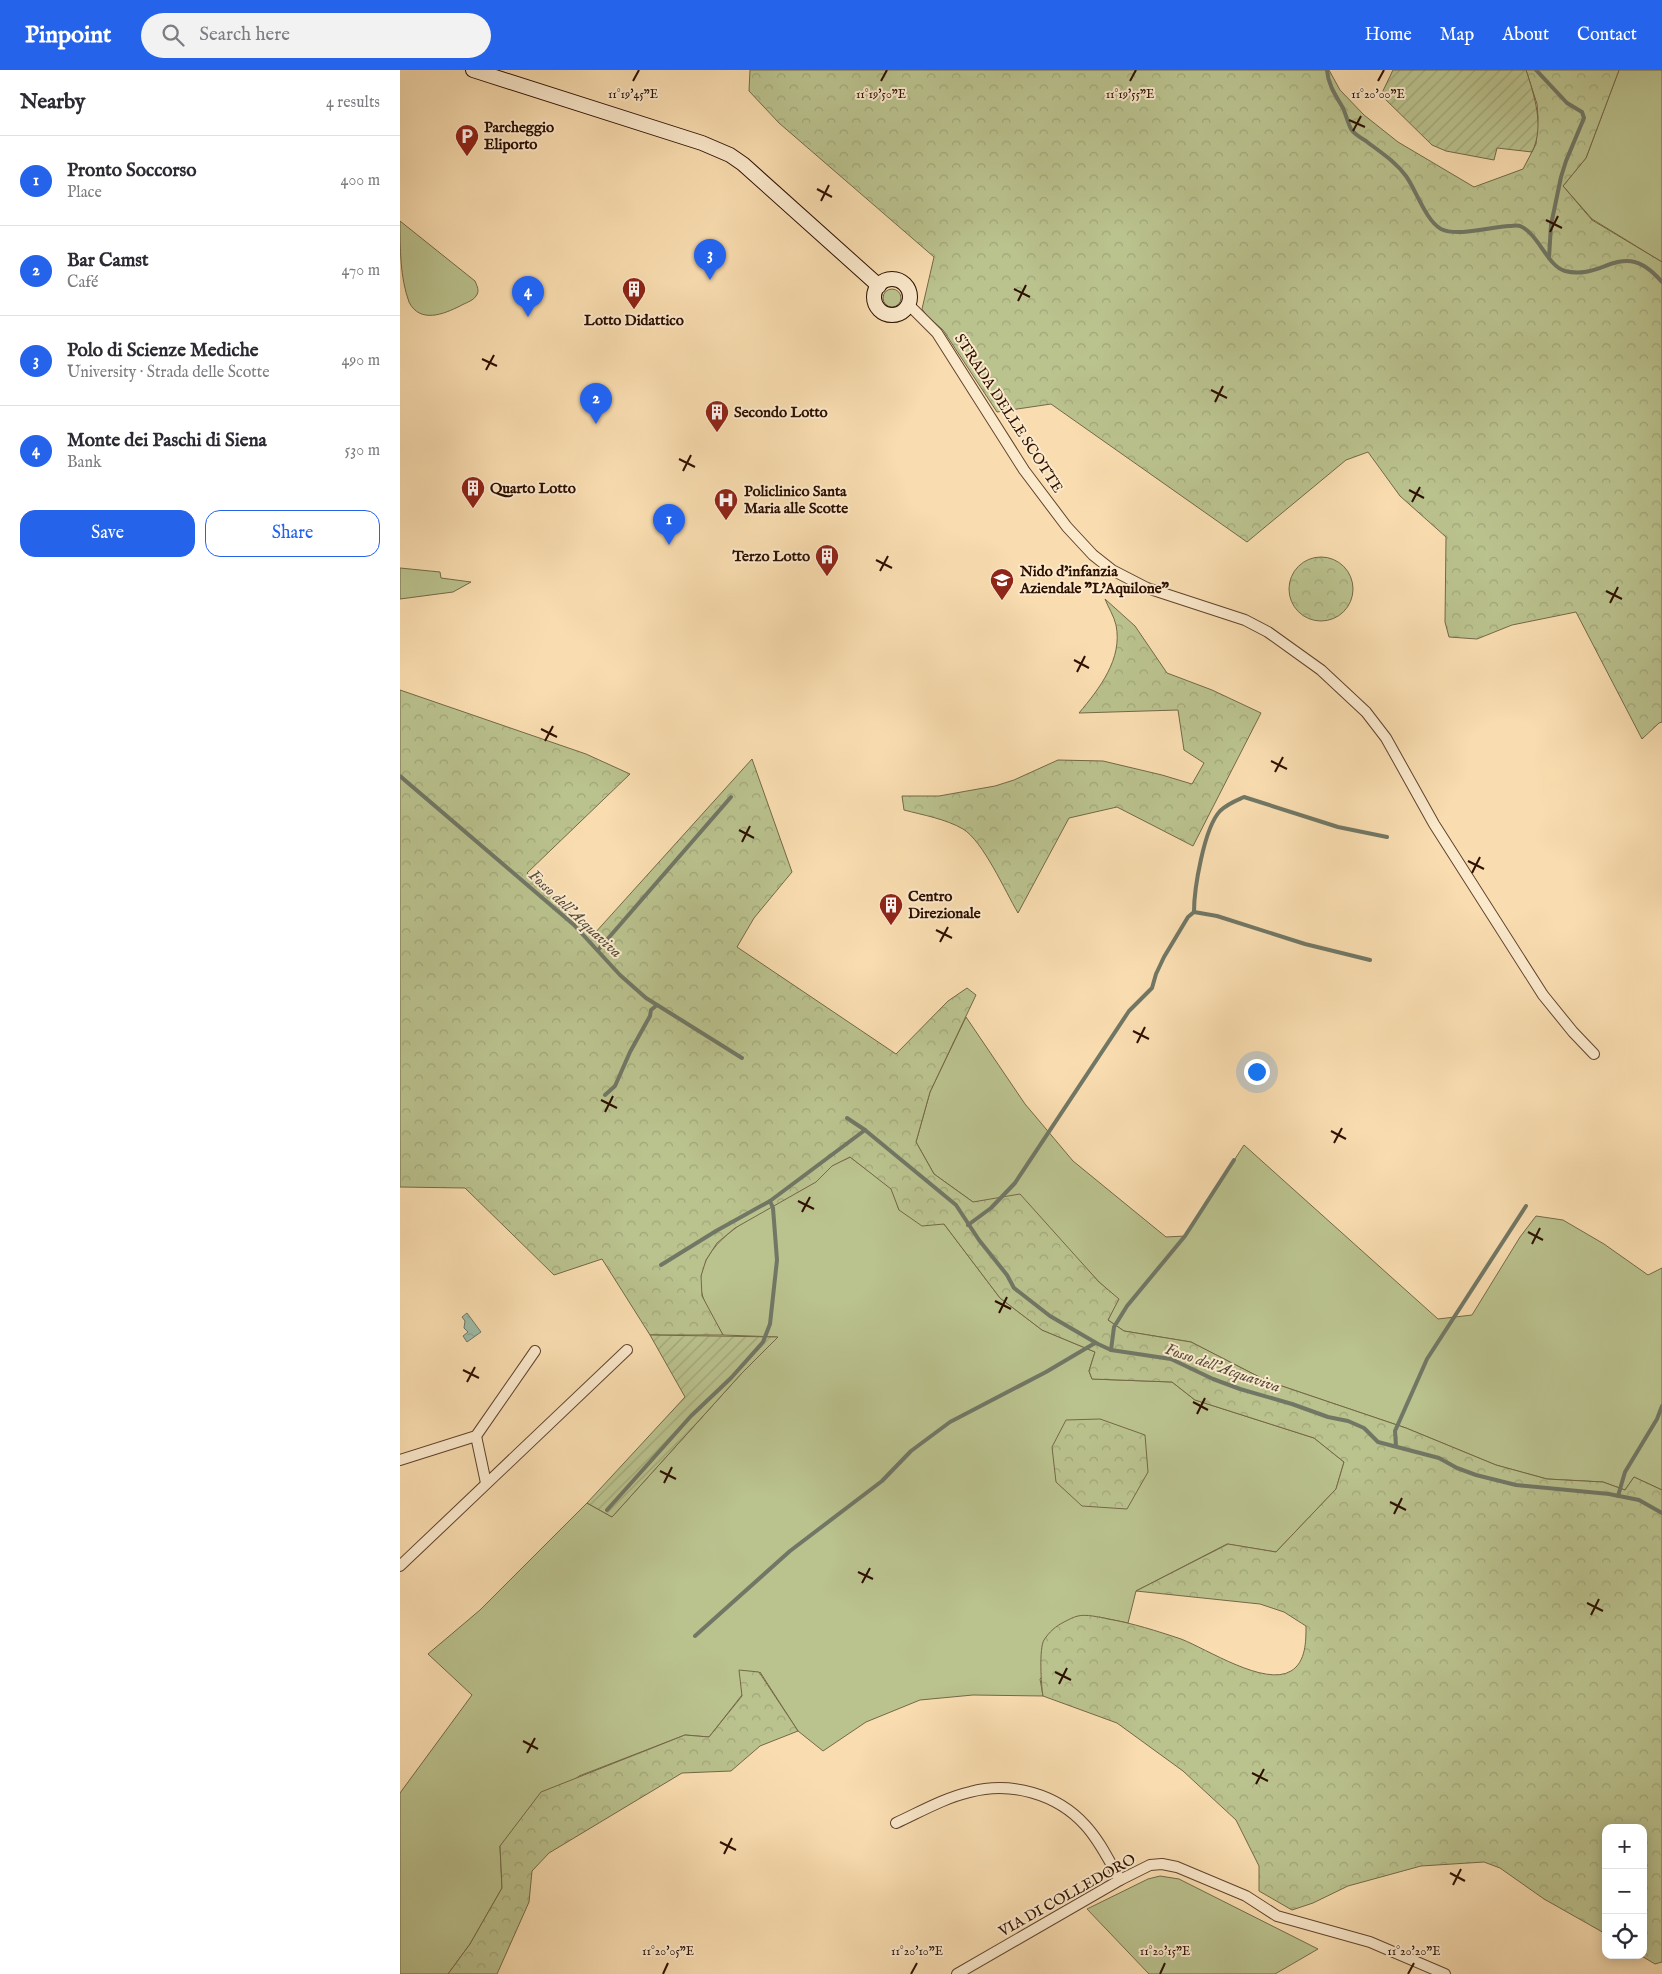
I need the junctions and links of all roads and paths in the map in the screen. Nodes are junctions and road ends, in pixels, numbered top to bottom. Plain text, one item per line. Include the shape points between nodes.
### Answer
1 (473, 70) edge
2 (879, 286) junction
3 (909, 305) junction
4 (1594, 1054) dead end
5 (627, 1350) dead end
6 (535, 1351) dead end
7 (476, 1436) junction
8 (400, 1460) edge
9 (486, 1482) junction
10 (400, 1566) edge
11 (896, 1823) dead end
12 (1120, 1880) junction
13 (957, 1974) edge
14 (1445, 1974) edge

1 - 2 street via 702,143 730,155
2 - 3 street, STRADA DELLE SCOTTE via 888,280 904,284 910,294
2 - 3 street via 875,300 883,313 898,314
3 - 4 street, STRADA DELLE SCOTTE via 937,333 1024,470 1067,527 1094,555 1112,570 1147,588 1236,617 1268,632 1321,670 1366,712 1386,738 1434,824 1543,995
5 - 9 street
6 - 7 street
7 - 8 street
7 - 9 street
9 - 10 street
11 - 12 street via 971,1791 1011,1789 1038,1794 1062,1806 1084,1824
12 - 13 street, VIA DI COLLEDORO
12 - 14 street, VIA DI COLLEDORO via 1150,1865 1171,1865 1246,1896 1277,1916 1370,1942

